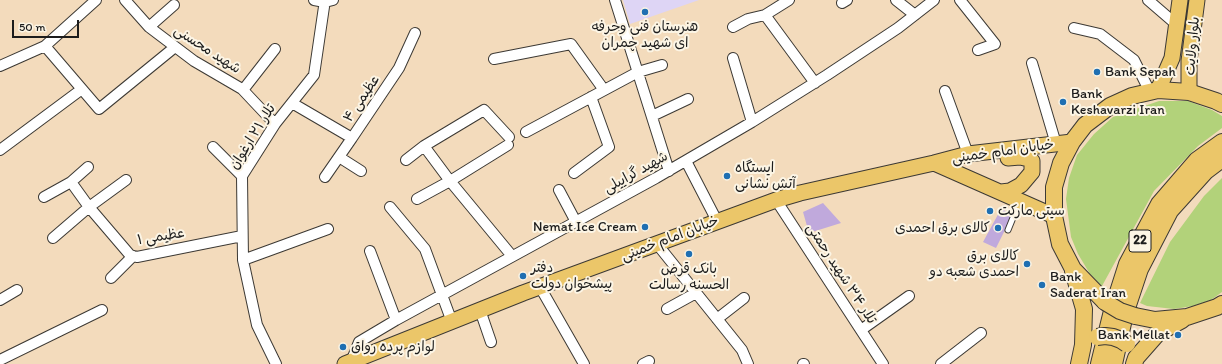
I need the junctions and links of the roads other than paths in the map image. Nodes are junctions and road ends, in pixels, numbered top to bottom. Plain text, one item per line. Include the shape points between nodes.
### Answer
1 (96, 0) edge
2 (125, 0) edge
3 (314, 0) edge
4 (615, 0) edge
5 (789, 0) edge
6 (896, 0) edge
7 (934, 0) edge
8 (960, 0) edge
9 (1148, 0) edge
10 (1180, 0) edge
11 (1197, 0) edge
12 (328, 1) edge
13 (174, 5) dead end
14 (915, 14) junction
15 (764, 15) junction
16 (1177, 25) junction
17 (733, 27) dead end
18 (149, 28) junction
19 (1074, 28) dead end
20 (415, 33) dead end
21 (46, 46) junction
22 (175, 47) junction
23 (275, 49) dead end
24 (978, 50) dead end
25 (733, 58) dead end
26 (494, 59) dead end
27 (1032, 63) dead end
28 (0, 66) edge
29 (662, 66) dead end
30 (638, 72) junction
31 (815, 83) junction
32 (82, 89) junction
33 (244, 90) junction
34 (604, 90) junction
35 (945, 91) dead end
36 (1154, 91) junction
37 (1222, 92) edge
38 (1192, 93) junction
39 (591, 97) junction
40 (688, 99) dead end
41 (292, 103) junction
42 (1222, 104) edge
43 (652, 116) junction
44 (752, 122) junction
45 (275, 124) junction
46 (526, 132) dead end
47 (352, 138) junction
48 (1072, 142) junction
49 (1222, 142) edge
50 (1056, 144) junction
51 (424, 146) junction
52 (213, 147) dead end
53 (0, 150) edge
54 (969, 154) junction
55 (339, 157) junction
56 (1222, 159) edge
57 (406, 160) dead end
58 (686, 161) junction
59 (934, 163) junction
60 (88, 167) dead end
61 (362, 171) dead end
62 (669, 171) junction
63 (574, 173) dead end
64 (242, 176) junction
65 (325, 176) dead end
66 (126, 180) dead end
67 (450, 181) junction
68 (71, 182) junction
69 (559, 190) dead end
70 (1001, 192) junction
71 (44, 197) dead end
72 (417, 199) dead end
73 (776, 200) junction
74 (1020, 202) junction
75 (390, 207) dead end
76 (89, 208) junction
77 (1054, 216) junction
78 (717, 221) junction
79 (576, 222) junction
80 (328, 229) dead end
81 (1008, 230) dead end
82 (242, 236) junction
83 (53, 238) dead end
84 (657, 244) junction
85 (370, 251) dead end
86 (133, 256) junction
87 (512, 256) junction
88 (243, 260) junction
89 (1073, 269) junction
90 (111, 278) dead end
91 (540, 287) junction
92 (17, 290) dead end
93 (696, 293) junction
94 (442, 296) junction
95 (909, 296) dead end
96 (744, 298) dead end
97 (0, 300) edge
98 (1222, 304) edge
99 (667, 309) dead end
100 (102, 310) dead end
101 (480, 310) junction
102 (1187, 317) junction
103 (717, 319) junction
104 (396, 320) junction
105 (452, 322) junction
106 (861, 330) junction
107 (981, 333) dead end
108 (491, 342) dead end
109 (1083, 345) junction
110 (0, 360) edge
111 (1135, 361) edge
112 (348, 363) edge
113 (276, 364) edge
114 (584, 364) edge
115 (748, 364) edge
116 (883, 364) edge
117 (941, 364) edge
118 (1080, 364) edge
119 (1099, 364) edge
120 (1114, 364) edge

1 - 21 street
2 - 18 street, شهید محسنی
3 - 12 street
4 - 30 street
5 - 15 street
6 - 14 street
7 - 14 street, شهید گراییلی
8 - 24 street via 995,44
9 - 16 street
10 - 16 main road, بلوار ولایت
11 - 38 main road, بلوار ولایت via 1189,61
12 - 41 street, تلار ۲۱ ارغوان via 314,75
13 - 18 street
14 - 31 street, شهید گراییلی
15 - 17 street via 748,19
15 - 31 street
16 - 36 main road, بلوار ولایت via 1172,58
18 - 22 street, شهید محسنی
19 - 36 street via 1100,34 1134,60
20 - 47 street, عظیمی ۴ via 399,68
21 - 28 street
21 - 32 street
22 - 32 street via 99,109
22 - 33 street, شهید محسنی
23 - 33 street
25 - 44 street
26 - 34 street via 571,44
27 - 50 street
29 - 30 street
30 - 34 street
30 - 43 street
31 - 44 street, شهید گراییلی
32 - 53 street
33 - 45 street, شهید محسنی
34 - 39 street
35 - 54 street
36 - 38 highway
36 - 48 highway via 1132,96 1110,106 1085,125
37 - 38 highway
38 - 42 highway
39 - 46 street
39 - 63 street via 609,148
40 - 43 street
41 - 45 street, تلار ۲۱ ارغوان
41 - 47 street, عظیمی ۴
43 - 62 street
44 - 58 street, شهید گراییلی
45 - 64 street, تلار ۲۱ ارغوان
47 - 55 street
48 - 50 main road, خیابان امام خمینی
48 - 77 highway via 1061,163 1054,187
49 - 119 highway, 22 via 1197,160 1159,204 1127,264 1112,310
50 - 54 main road, خیابان امام خمینی
51 - 57 street
51 - 67 street
51 - 67 street via 484,110 508,141
52 - 64 street
54 - 59 main road, خیابان امام خمینی
54 - 70 main road via 986,159 1026,158 1032,161 1032,172 1025,181 1010,191
55 - 61 street
55 - 65 street
56 - 120 highway, 22 via 1206,171 1170,211 1140,269 1125,314
58 - 62 street, شهید گراییلی
58 - 78 street
59 - 70 main road, خیابان امام خمینی
59 - 73 main road, خیابان امام خمینی
60 - 68 street
62 - 79 street, شهید گراییلی
64 - 82 street, تلار ۲۱ ارغوان
66 - 76 street
67 - 72 street
67 - 87 street
68 - 71 street
68 - 76 street, عظیمی ۱
69 - 79 street
70 - 74 main road, خیابان امام خمینی
73 - 78 main road, خیابان امام خمینی
73 - 106 street, تلار ۳۴ شهید رحمتی
74 - 77 main road, خیابان امام خمینی
74 - 81 lane
75 - 94 street via 425,249
76 - 83 street
76 - 86 street, عظیمی ۱
77 - 89 highway via 1060,244
78 - 84 main road, خیابان امام خمینی
79 - 87 street, شهید گراییلی
80 - 88 street
82 - 86 street, عظیمی ۱
82 - 88 street, تلار ۲۱ ارغوان
84 - 91 main road, خیابان امام خمینی
84 - 93 street
85 - 104 street
86 - 90 street
87 - 94 street, شهید گراییلی
88 - 113 street, تلار ۲۱ ارغوان via 257,325
89 - 102 highway, bridge via 1105,302 1120,311 1155,320
89 - 109 highway via 1084,309
91 - 101 main road, خیابان امام خمینی
91 - 114 street
92 - 97 street
93 - 99 street
93 - 103 street
94 - 104 street, شهید گراییلی
94 - 105 street
95 - 106 street
96 - 103 street
98 - 102 highway
100 - 110 street
101 - 105 main road, خیابان امام خمینی
101 - 108 street
102 - 111 highway via 1158,334
103 - 115 street via 742,350
104 - 112 street, شهید گراییلی via 359,342
105 - 112 main road, خیابان امام خمینی
106 - 116 street, تلار ۳۴ شهید رحمتی
107 - 117 street
109 - 111 highway, bridge via 1097,337 1113,337 1127,344
109 - 118 highway

